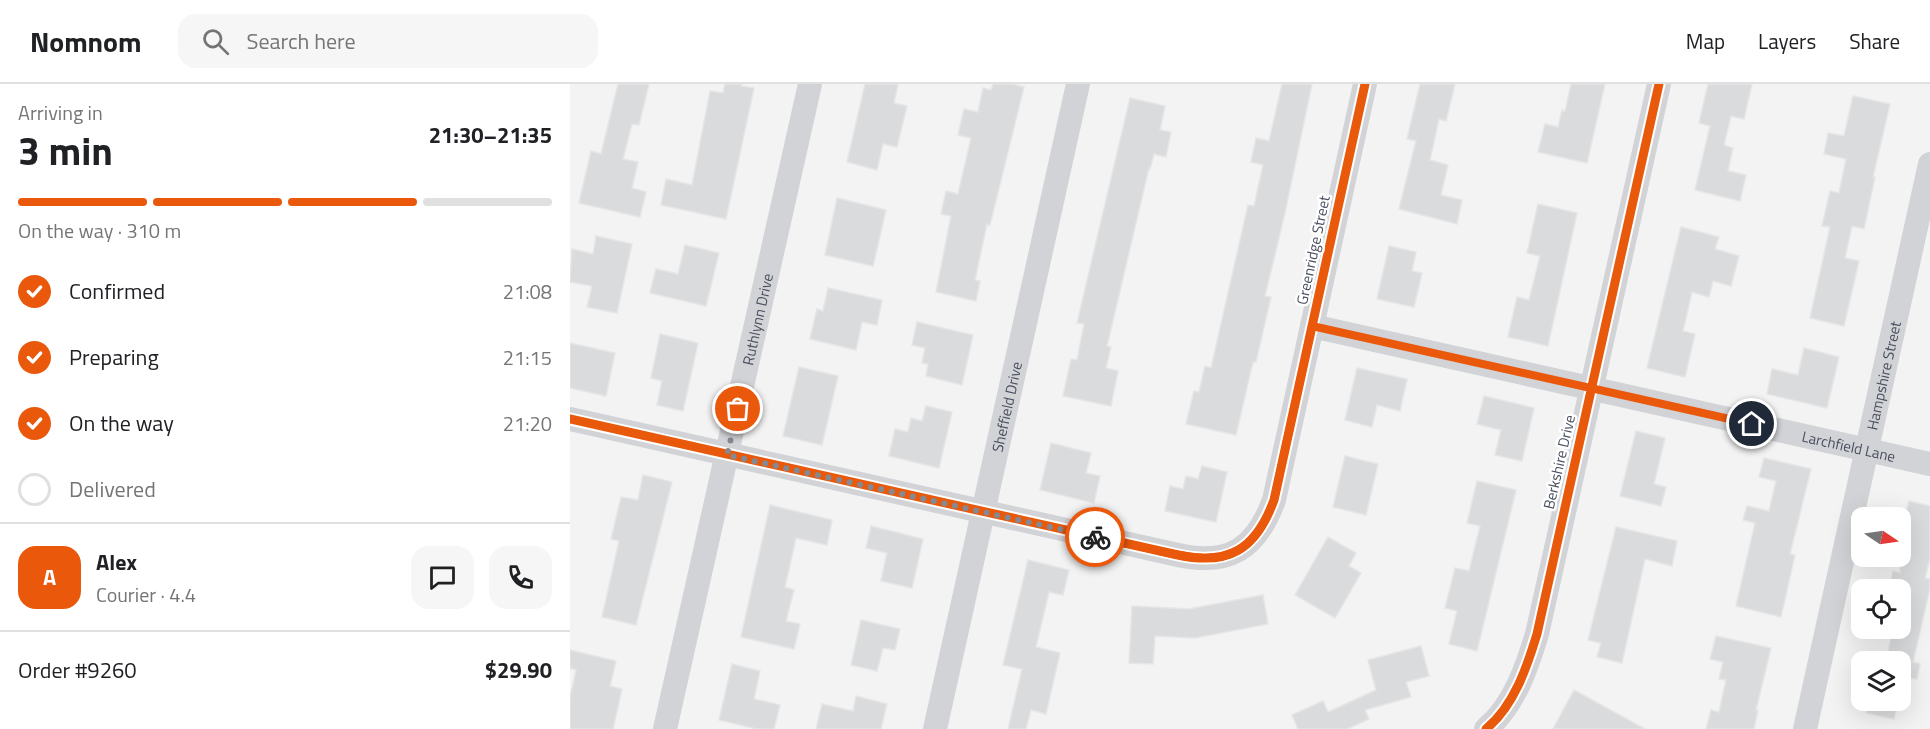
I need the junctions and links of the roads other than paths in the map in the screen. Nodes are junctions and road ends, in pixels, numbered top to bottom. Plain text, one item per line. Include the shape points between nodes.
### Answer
1 (810, 84) edge
2 (1078, 84) edge
3 (1365, 84) edge
4 (1659, 84) edge
5 (1930, 164) edge
6 (1312, 326) junction
7 (1591, 388) junction
8 (570, 419) edge
9 (1867, 450) junction
10 (727, 455) junction
11 (1930, 464) edge
12 (982, 512) junction
13 (665, 729) edge
14 (935, 729) edge
15 (1486, 729) edge
16 (1804, 729) edge

1 - 10 street, Ruthlynn Drive
2 - 12 street, Sheffield Drive
3 - 6 street, Greenridge Street
4 - 7 street, Berkshire Drive
5 - 9 street, Hampshire Street
6 - 7 street, Larchfield Lane
6 - 12 street, Greenridge Street via 1274,500 1263,526 1239,549 1221,558 1195,559
7 - 9 street, Larchfield Lane
7 - 15 street, Berkshire Drive via 1531,654 1503,710
8 - 10 street, Greenridge Street
9 - 11 street, Larchfield Lane
9 - 16 street, Hampshire Street
10 - 12 street, Greenridge Street
10 - 13 street, Ruthlynn Drive
12 - 14 street, Sheffield Drive

